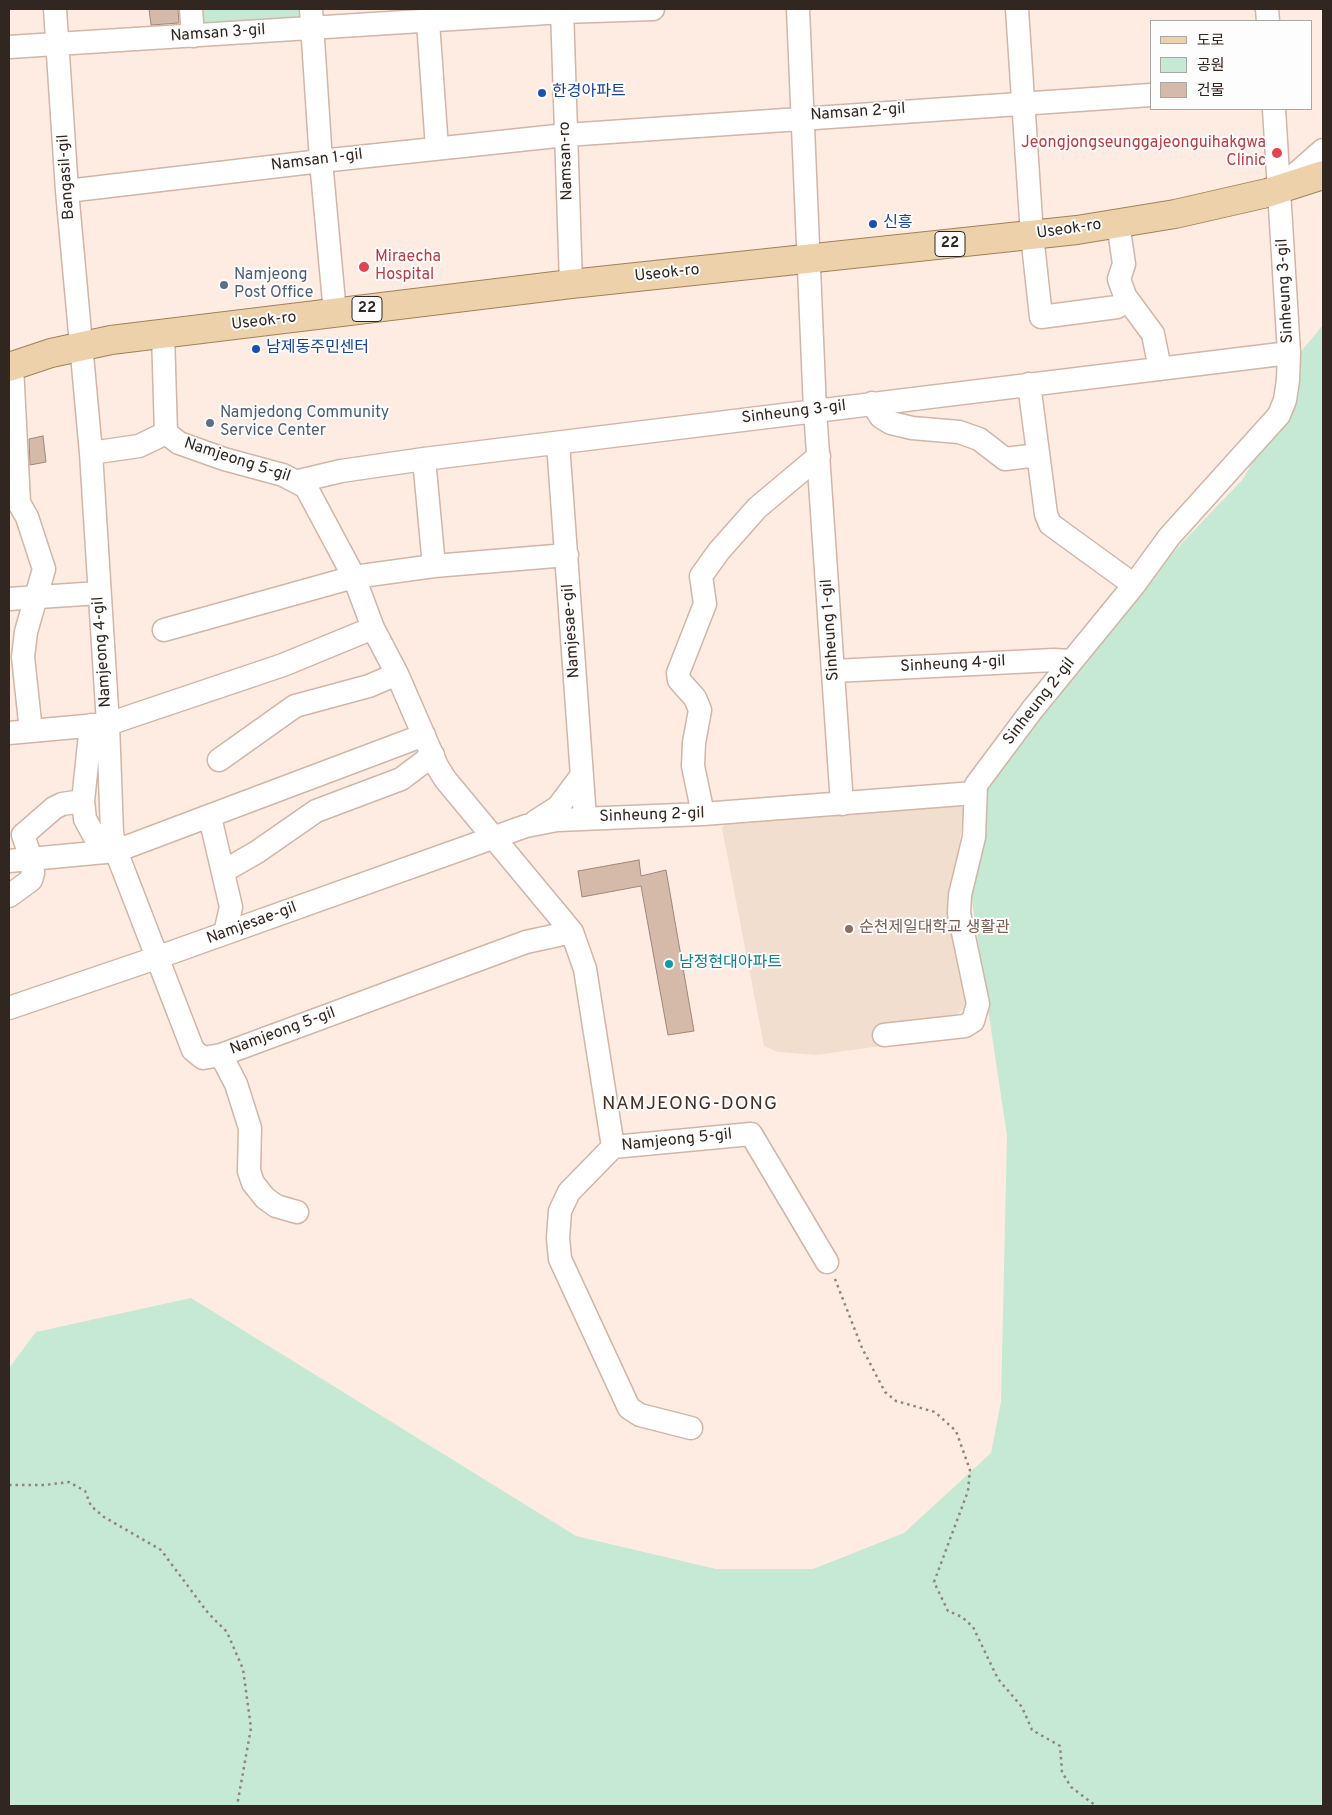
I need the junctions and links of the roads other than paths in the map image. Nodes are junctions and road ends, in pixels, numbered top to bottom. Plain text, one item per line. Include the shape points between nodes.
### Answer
1 (55, 9) edge
2 (191, 9) edge
3 (653, 9) edge
4 (798, 9) edge
5 (1017, 9) edge
6 (562, 10) edge
7 (437, 17) edge
8 (311, 19) edge
9 (193, 36) junction
10 (57, 44) junction
11 (9, 47) edge
12 (1150, 95) edge
13 (1023, 103) junction
14 (1274, 110) edge
15 (804, 117) junction
16 (566, 135) junction
17 (437, 148) junction
18 (1323, 150) edge
19 (321, 161) junction
20 (1323, 175) edge
21 (1281, 188) junction
22 (67, 191) junction
23 (1118, 223) junction
24 (1032, 235) junction
25 (809, 259) junction
26 (571, 284) junction
27 (1128, 300) junction
28 (335, 313) junction
29 (163, 334) junction
30 (81, 346) junction
31 (1289, 353) junction
32 (10, 367) edge
33 (1160, 369) junction
34 (1029, 384) junction
35 (872, 403) junction
36 (816, 410) junction
37 (166, 433) junction
38 (558, 443) junction
39 (91, 453) junction
40 (1038, 455) junction
41 (819, 456) junction
42 (424, 459) junction
43 (299, 481) junction
44 (567, 555) junction
45 (434, 566) junction
46 (354, 577) junction
47 (1134, 585) junction
48 (99, 593) junction
49 (36, 597) junction
50 (9, 599) edge
51 (9, 615) edge
52 (374, 628) junction
53 (164, 630) dead end
54 (1071, 661) junction
55 (834, 671) junction
56 (397, 674) junction
57 (100, 725) junction
58 (31, 731) junction
59 (9, 733) edge
60 (428, 745) junction
61 (219, 760) dead end
62 (582, 775) junction
63 (974, 793) junction
64 (83, 801) junction
65 (842, 804) junction
66 (703, 814) junction
67 (210, 817) junction
68 (585, 818) junction
69 (529, 825) junction
70 (494, 837) junction
71 (109, 851) junction
72 (31, 858) junction
73 (9, 861) edge
74 (224, 872) junction
75 (9, 896) edge
76 (572, 932) junction
77 (225, 933) junction
78 (156, 958) junction
79 (10, 1006) edge
80 (884, 1035) dead end
81 (221, 1055) junction
82 (613, 1147) junction
83 (297, 1212) dead end
84 (827, 1262) road end
85 (691, 1428) dead end

1 - 10 street, Bangasil-gil
2 - 9 street
3 - 6 street, Namsan 3-gil
4 - 15 street, Sinheung 1-gil
5 - 13 street
6 - 7 street, Namsan 3-gil
6 - 16 street, Namsan-ro
7 - 8 street, Namsan 3-gil
7 - 17 street
8 - 9 street, Namsan 3-gil
8 - 19 street
9 - 10 street, Namsan 3-gil
10 - 11 street, Namsan 3-gil
10 - 22 street, Bangasil-gil
12 - 13 street, Namsan 2-gil
13 - 15 street, Namsan 2-gil
13 - 24 street
14 - 21 street, Sinheung 3-gil
15 - 16 street, Namsan 2-gil
15 - 25 street, Sinheung 1-gil
16 - 17 street, Namsan 1-gil
16 - 26 street, Namsan-ro
17 - 19 street, Namsan 1-gil
18 - 21 street
19 - 22 street, Namsan 1-gil
19 - 28 street
20 - 21 main road, Useok-ro / 22
21 - 23 main road, Useok-ro / 22 via 1175,214
21 - 31 street, Sinheung 3-gil
22 - 30 street, Bangasil-gil
23 - 24 main road, Useok-ro / 22
23 - 27 street via 1124,264 1119,279
24 - 25 main road, Useok-ro / 22
24 - 27 street via 1041,317 1117,307
25 - 26 main road, Useok-ro / 22
25 - 36 street, Sinheung 1-gil
26 - 28 main road, Useok-ro / 22
27 - 33 street via 1153,334
28 - 29 main road, Useok-ro / 22
29 - 30 main road, Useok-ro / 22
29 - 37 street, Namjeong 5-gil
30 - 32 main road, Useok-ro / 22
30 - 39 street, Namjeong 4-gil
31 - 33 street, Sinheung 3-gil
31 - 47 street, Sinheung 2-gil via 1285,400 1279,415 1169,537
32 - 49 street via 19,503 27,517 44,569
33 - 34 street, Sinheung 3-gil
34 - 35 street, Sinheung 3-gil
34 - 40 street
35 - 36 street, Sinheung 3-gil
35 - 40 street via 881,417 891,423 960,432 979,440 1005,459
36 - 38 street, Sinheung 3-gil
36 - 41 street, Sinheung 1-gil
37 - 39 street via 138,446
37 - 43 street, Namjeong 5-gil via 178,443
38 - 42 street
38 - 44 street, Namjesae-gil
39 - 48 street, Namjeong 4-gil
40 - 47 street via 1050,524
41 - 55 street, Sinheung 1-gil
41 - 66 street via 757,508 701,576 705,604 678,673 679,680 695,698 700,710 693,766
42 - 43 street via 341,471
42 - 45 street
43 - 46 street, Namjeong 5-gil via 306,487
44 - 45 street
44 - 62 street, Namjesae-gil
45 - 46 street
46 - 52 street, Namjeong 5-gil
46 - 53 street
47 - 54 street, Sinheung 2-gil
48 - 49 street
48 - 57 street, Namjeong 4-gil
49 - 50 street
49 - 51 street
49 - 58 street via 23,657
52 - 56 street, Namjeong 5-gil
52 - 57 street via 283,664
54 - 55 street, Sinheung 4-gil
54 - 63 street, Sinheung 2-gil via 997,756 976,785
55 - 65 street, Sinheung 1-gil
56 - 60 street, Namjeong 5-gil
56 - 61 street via 369,686 295,706
57 - 58 street
57 - 64 street
57 - 71 street, Namjeong 4-gil via 112,833
58 - 59 street
60 - 67 street
60 - 70 street, Namjeong 5-gil via 445,779
60 - 74 street via 401,779 316,811
62 - 68 street, Namjesae-gil
62 - 69 street via 558,807
63 - 65 street, Sinheung 2-gil
63 - 80 street, Sinheung 2-gil via 974,837 959,913 978,1004 973,1021 965,1026
64 - 71 street via 85,819
64 - 72 street via 54,808 23,835
65 - 66 street, Sinheung 2-gil
66 - 68 street, Sinheung 2-gil
67 - 71 street
67 - 74 street
68 - 69 street, Sinheung 2-gil
69 - 70 street, Sinheung 2-gil
70 - 76 street, Namjeong 5-gil
70 - 77 street, Namjesae-gil
71 - 72 street
71 - 78 street, Namjeong 4-gil
72 - 73 street
72 - 75 street via 31,880
74 - 77 street via 231,907
76 - 81 street, Namjeong 5-gil via 517,945
76 - 82 street, Namjeong 5-gil via 585,969
77 - 78 street, Namjesae-gil
78 - 79 street, Namjesae-gil
78 - 81 street, Namjeong 4-gil via 193,1050 203,1058
81 - 83 street via 236,1084 250,1128 249,1171 254,1183 276,1206
82 - 84 street, Namjeong 5-gil via 751,1134
82 - 85 street via 569,1192 560,1211 560,1259 629,1408 640,1415

